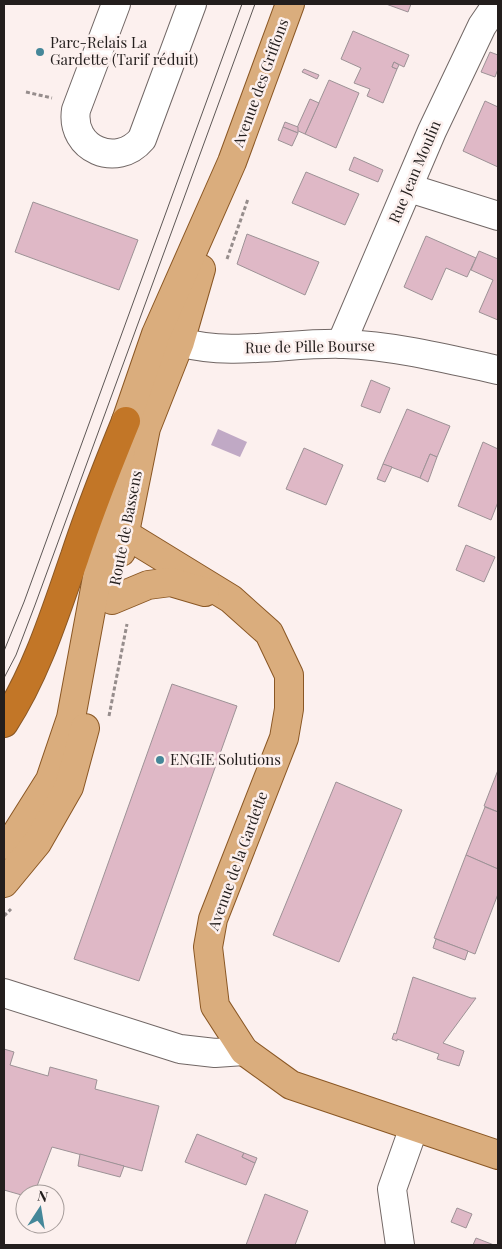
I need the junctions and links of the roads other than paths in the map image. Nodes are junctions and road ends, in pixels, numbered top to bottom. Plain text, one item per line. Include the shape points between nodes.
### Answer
1 (116, 4) edge
2 (192, 4) edge
3 (290, 4) edge
4 (497, 4) edge
5 (232, 162) junction
6 (409, 188) junction
7 (498, 216) edge
8 (180, 342) junction
9 (341, 344) junction
10 (498, 370) edge
11 (126, 421) junction
12 (125, 534) junction
13 (123, 595) junction
14 (231, 599) junction
15 (4, 723) edge
16 (4, 845) edge
17 (9, 894) edge
18 (4, 993) edge
19 (244, 1051) junction
20 (414, 1127) junction
21 (498, 1155) edge
22 (400, 1245) edge

1 - 2 street via 76,110 75,121 86,142 95,149 116,154 126,153 142,139
3 - 5 main road, Avenue des Griffons
4 - 6 street, Rue Jean Moulin via 478,34
5 - 8 main road, Route de Bassens
5 - 11 main road via 156,334
6 - 7 street
6 - 9 street, Rue Jean Moulin
8 - 9 street, Rue de Pille Bourse via 210,349
8 - 12 main road, Route de Bassens via 146,428
9 - 10 street, Rue de Pille Bourse via 390,346
11 - 15 highway via 95,497 42,649 18,702
11 - 16 main road via 71,718 50,780 16,834
12 - 13 main road, Route de Bassens
12 - 14 main road, Avenue de la Gardette
13 - 14 main road, Avenue de la Gardette via 148,585 171,582
13 - 17 main road, Route de Bassens via 69,787
14 - 19 main road, Avenue de la Gardette via 269,633 290,675 284,738 213,919 208,947 215,1006
18 - 19 street via 180,1049 215,1053
19 - 20 main road, Avenue de la Gardette via 291,1085
20 - 21 main road, Avenue de la Gardette
20 - 22 street via 392,1189

